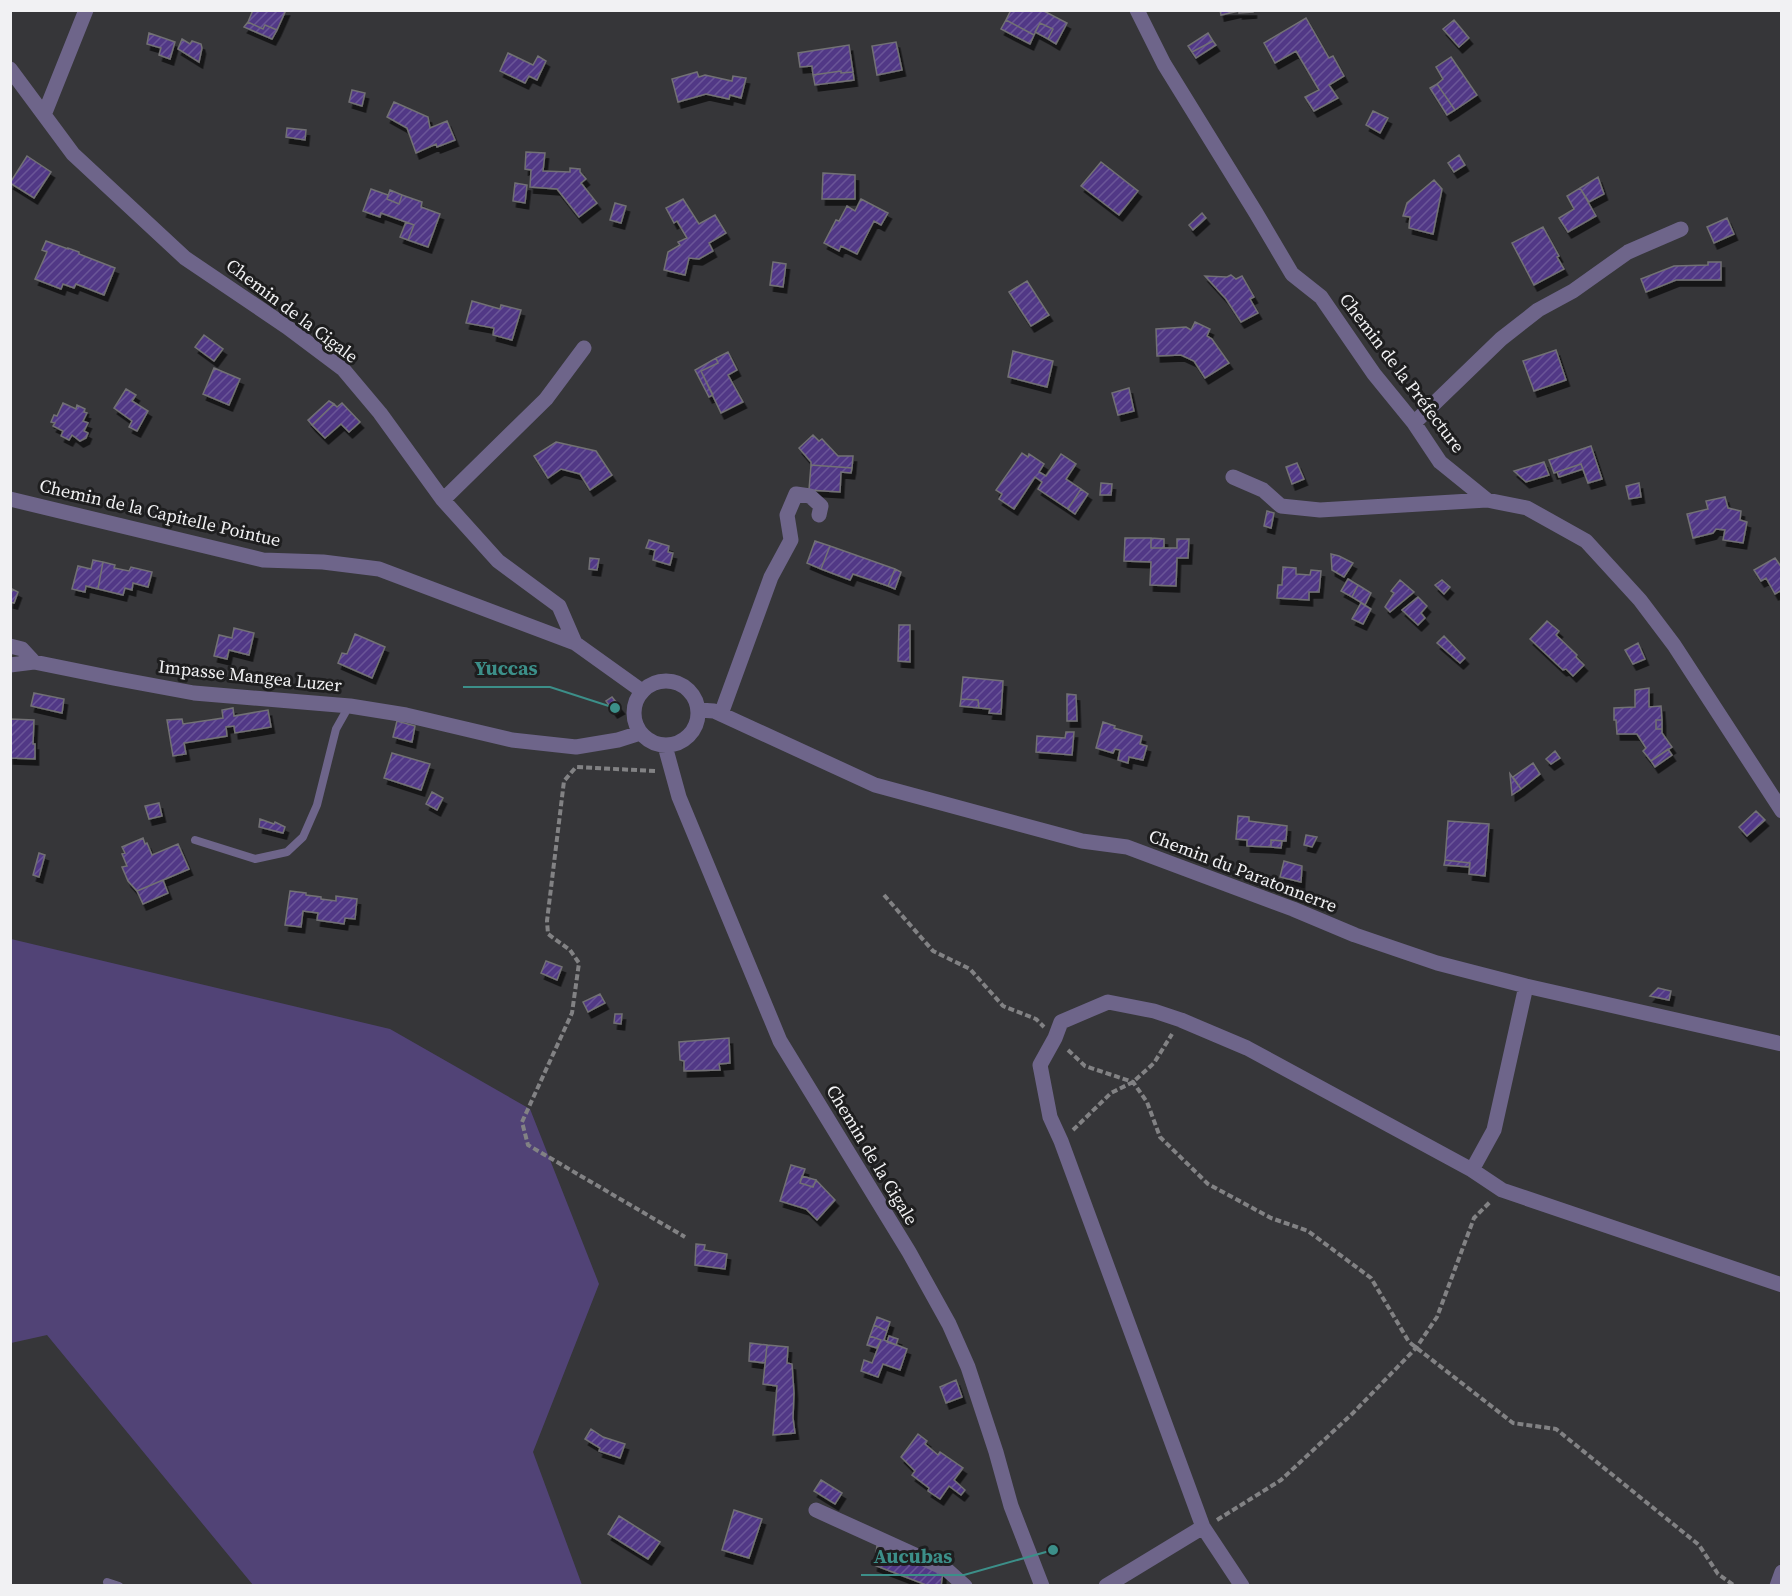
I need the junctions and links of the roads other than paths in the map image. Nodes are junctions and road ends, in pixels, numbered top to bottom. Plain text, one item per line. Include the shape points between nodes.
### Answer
1 (86, 10) edge
2 (1137, 10) edge
3 (10, 69) edge
4 (44, 115) junction
5 (1681, 229) dead end
6 (584, 348) dead end
7 (1414, 423) junction
8 (1233, 477) dead end
9 (10, 499) edge
10 (444, 500) junction
11 (1487, 500) junction
12 (819, 515) dead end
13 (575, 643) junction
14 (10, 646) edge
15 (34, 662) junction
16 (10, 665) edge
17 (642, 691) junction
18 (350, 706) junction
19 (699, 710) junction
20 (721, 714) junction
21 (640, 733) junction
22 (665, 746) junction
23 (1781, 811) edge
24 (195, 840) dead end
25 (1526, 986) junction
26 (1782, 1044) edge
27 (1472, 1170) junction
28 (1782, 1285) edge
29 (816, 1510) dead end
30 (1209, 1524) junction
31 (1782, 1572) edge
32 (107, 1582) dead end
33 (119, 1586) edge
34 (964, 1586) edge
35 (1042, 1586) edge
36 (1106, 1586) edge
37 (1242, 1586) edge
38 (1777, 1586) edge

1 - 4 street
2 - 7 street, Chemin de la Préfecture via 1164,64 1292,274 1321,297 1374,374
3 - 4 street, Chemin de la Cigale
4 - 10 street, Chemin de la Cigale via 73,154 185,258 343,369
5 - 7 street via 1628,252 1538,310 1501,339
6 - 10 street via 546,399
7 - 11 street, Chemin de la Préfecture via 1440,462
8 - 11 street via 1263,490 1281,506 1320,510
9 - 13 street, Chemin de la Capitelle Pointue via 263,560 323,562 379,570
10 - 13 street, Chemin de la Cigale via 498,561 559,606
11 - 23 street, Chemin de la Préfecture via 1527,508 1586,541 1640,600 1674,645
12 - 20 street via 822,506 810,496 796,494 787,515 791,540 771,577
13 - 17 street
14 - 15 street, Impasse Mangea Luzer via 22,649
15 - 16 street
15 - 18 street, Impasse Mangea Luzer via 194,693
17 - 19 street via 655,682 684,685
17 - 21 street via 635,704 634,719
18 - 21 street, Impasse Mangea Luzer via 512,740 576,747
18 - 24 lane, Impasse Mangea Luzer via 336,729 313,816 303,837 286,852 255,859
19 - 20 street, Chemin du Paratonnerre
19 - 22 street via 694,731 677,744
20 - 25 street, Chemin du Paratonnerre via 875,785 1082,841 1126,848 1354,935 1437,963
21 - 22 street
22 - 35 street, Chemin de la Cigale via 679,797 780,1041 949,1324 968,1367 1011,1506
25 - 26 street, Chemin du Paratonnerre
25 - 27 street via 1494,1130
27 - 28 street via 1502,1190
27 - 30 street via 1247,1048 1181,1020 1108,1002 1061,1023 1040,1065 1050,1117
29 - 34 street via 946,1569
30 - 36 street
30 - 37 street
31 - 38 street
32 - 33 lane

